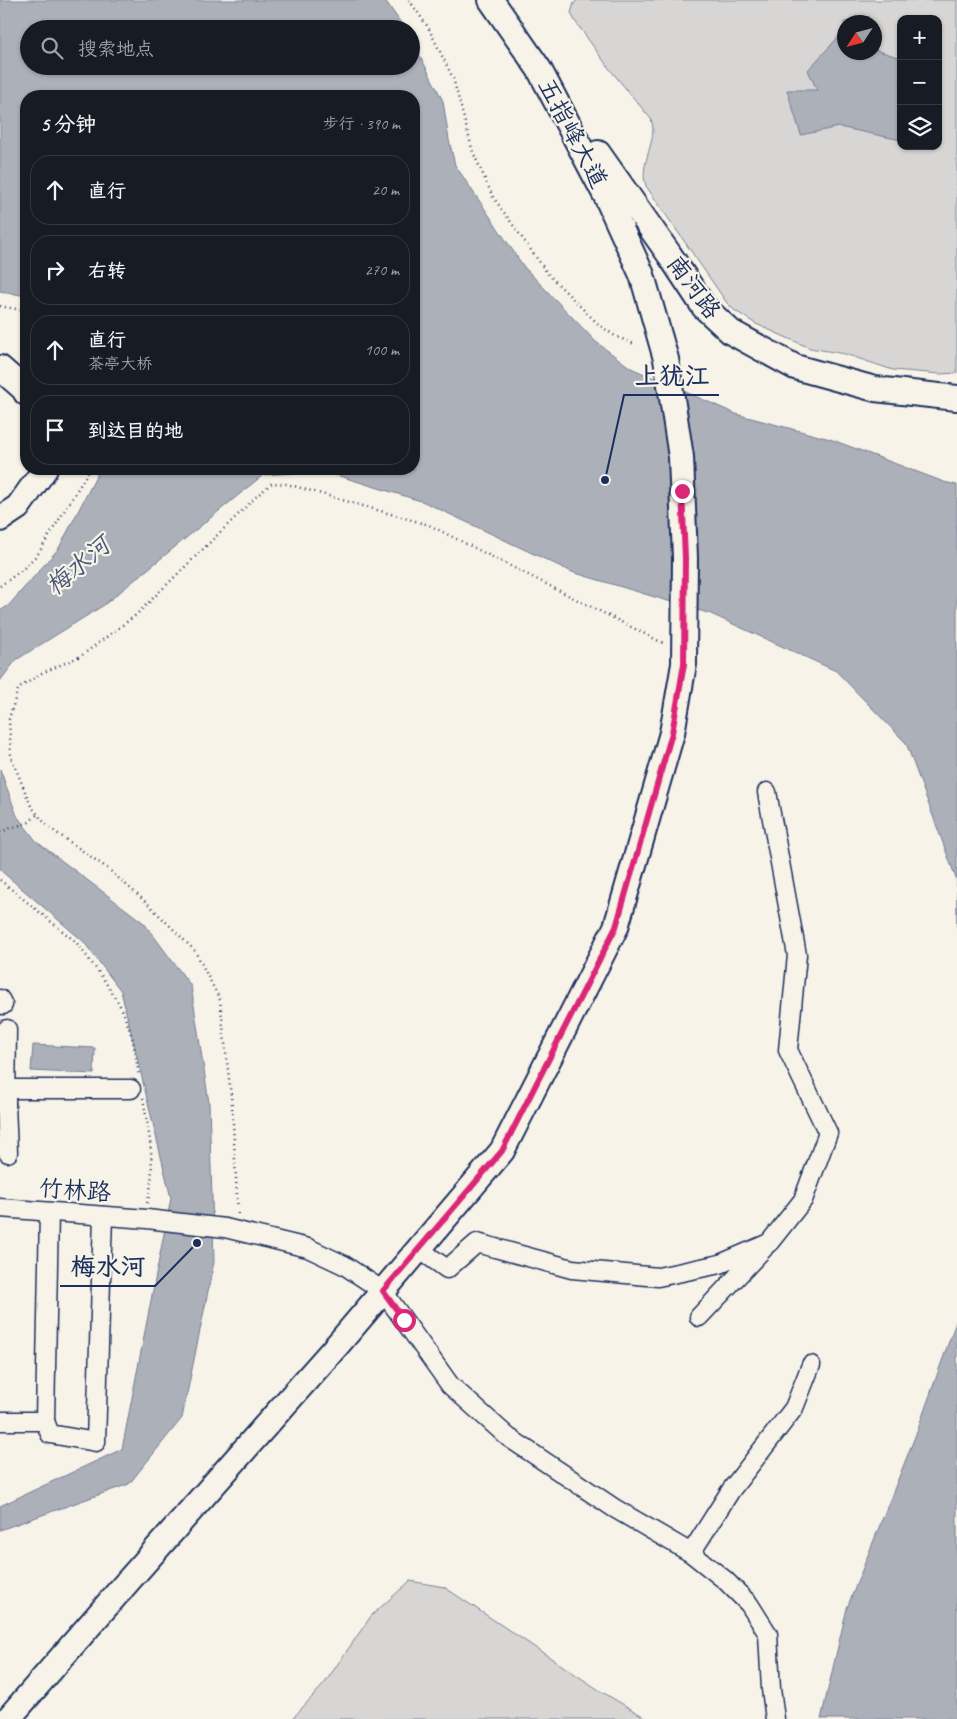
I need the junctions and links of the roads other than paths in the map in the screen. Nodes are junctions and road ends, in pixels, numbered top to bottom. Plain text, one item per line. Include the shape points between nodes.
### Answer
1 (490, 0) edge
2 (540, 69) junction
3 (0, 368) edge
4 (20, 386) edge
5 (957, 398) edge
6 (41, 475) edge
7 (0, 519) edge
8 (768, 792) dead end
9 (7, 1029) dead end
10 (138, 1087) road end
11 (4, 1099) edge
12 (8, 1153) dead end
13 (0, 1208) edge
14 (50, 1212) junction
15 (103, 1216) junction
16 (769, 1243) junction
17 (419, 1249) junction
18 (383, 1291) junction
19 (699, 1318) dead end
20 (811, 1365) dead end
21 (0, 1421) edge
22 (45, 1421) junction
23 (690, 1553) junction
24 (8, 1719) edge
25 (775, 1719) edge

1 - 2 main road, 五指峰大道
2 - 5 main road, 南河路 via 704,307 731,332 795,367 875,389
2 - 17 main road, 五指峰大道 via 607,198 642,275 666,359 681,457 685,558 684,664 672,733 616,927 502,1151
3 - 4 main road
6 - 7 main road via 18,507
8 - 16 street via 797,955 788,1050 828,1133 803,1200
9 - 11 street
10 - 11 street
11 - 12 street
13 - 14 street, 竹林路
14 - 15 street, 竹林路
14 - 22 street
15 - 18 street, 竹林路 via 232,1230 308,1248 344,1265
15 - 22 street via 96,1442 50,1434
16 - 17 street via 720,1264 658,1277 572,1269 477,1243 447,1269
16 - 19 street
17 - 18 main road, 五指峰大道
18 - 23 street via 450,1385 508,1437 614,1508
18 - 24 main road, 五指峰大道
20 - 23 street via 794,1408 731,1490
21 - 22 street
23 - 25 street via 749,1604 768,1634

